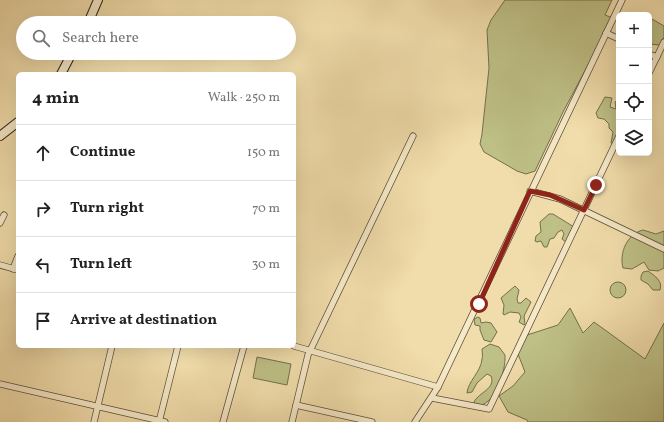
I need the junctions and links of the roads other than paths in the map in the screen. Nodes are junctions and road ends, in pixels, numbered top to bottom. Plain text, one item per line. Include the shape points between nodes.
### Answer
1 (98, 0) edge
2 (622, 0) edge
3 (91, 16) edge
4 (606, 33) junction
5 (616, 38) edge
6 (664, 42) edge
7 (652, 55) edge
8 (657, 57) junction
9 (68, 60) edge
10 (652, 67) edge
11 (61, 72) edge
12 (16, 124) edge
13 (0, 136) edge
14 (413, 136) dead end
15 (616, 142) edge
16 (530, 191) junction
17 (584, 210) junction
18 (4, 214) dead end
19 (0, 222) edge
20 (664, 249) edge
21 (0, 265) edge
22 (15, 270) edge
23 (296, 346) edge
24 (112, 348) edge
25 (178, 348) edge
26 (243, 348) edge
27 (310, 349) junction
28 (0, 384) edge
29 (438, 387) junction
30 (432, 398) junction
31 (296, 405) junction
32 (98, 407) junction
33 (94, 422) edge
34 (161, 422) edge
35 (223, 422) edge
36 (292, 422) edge
37 (372, 422) edge
38 (415, 422) edge

1 - 3 street
2 - 4 street
4 - 5 street
4 - 16 street
6 - 8 street
7 - 8 street
8 - 10 street
9 - 11 street
12 - 13 street
14 - 27 street
15 - 17 street
16 - 17 street via 550,195
16 - 29 street
17 - 20 street
17 - 30 street via 489,409
18 - 19 street
21 - 22 street
23 - 27 street
24 - 32 street
25 - 34 street
26 - 35 street
27 - 29 street via 370,369
27 - 31 street
28 - 32 street
29 - 30 street
30 - 38 street
31 - 36 street
31 - 37 street
32 - 33 street
32 - 34 street

